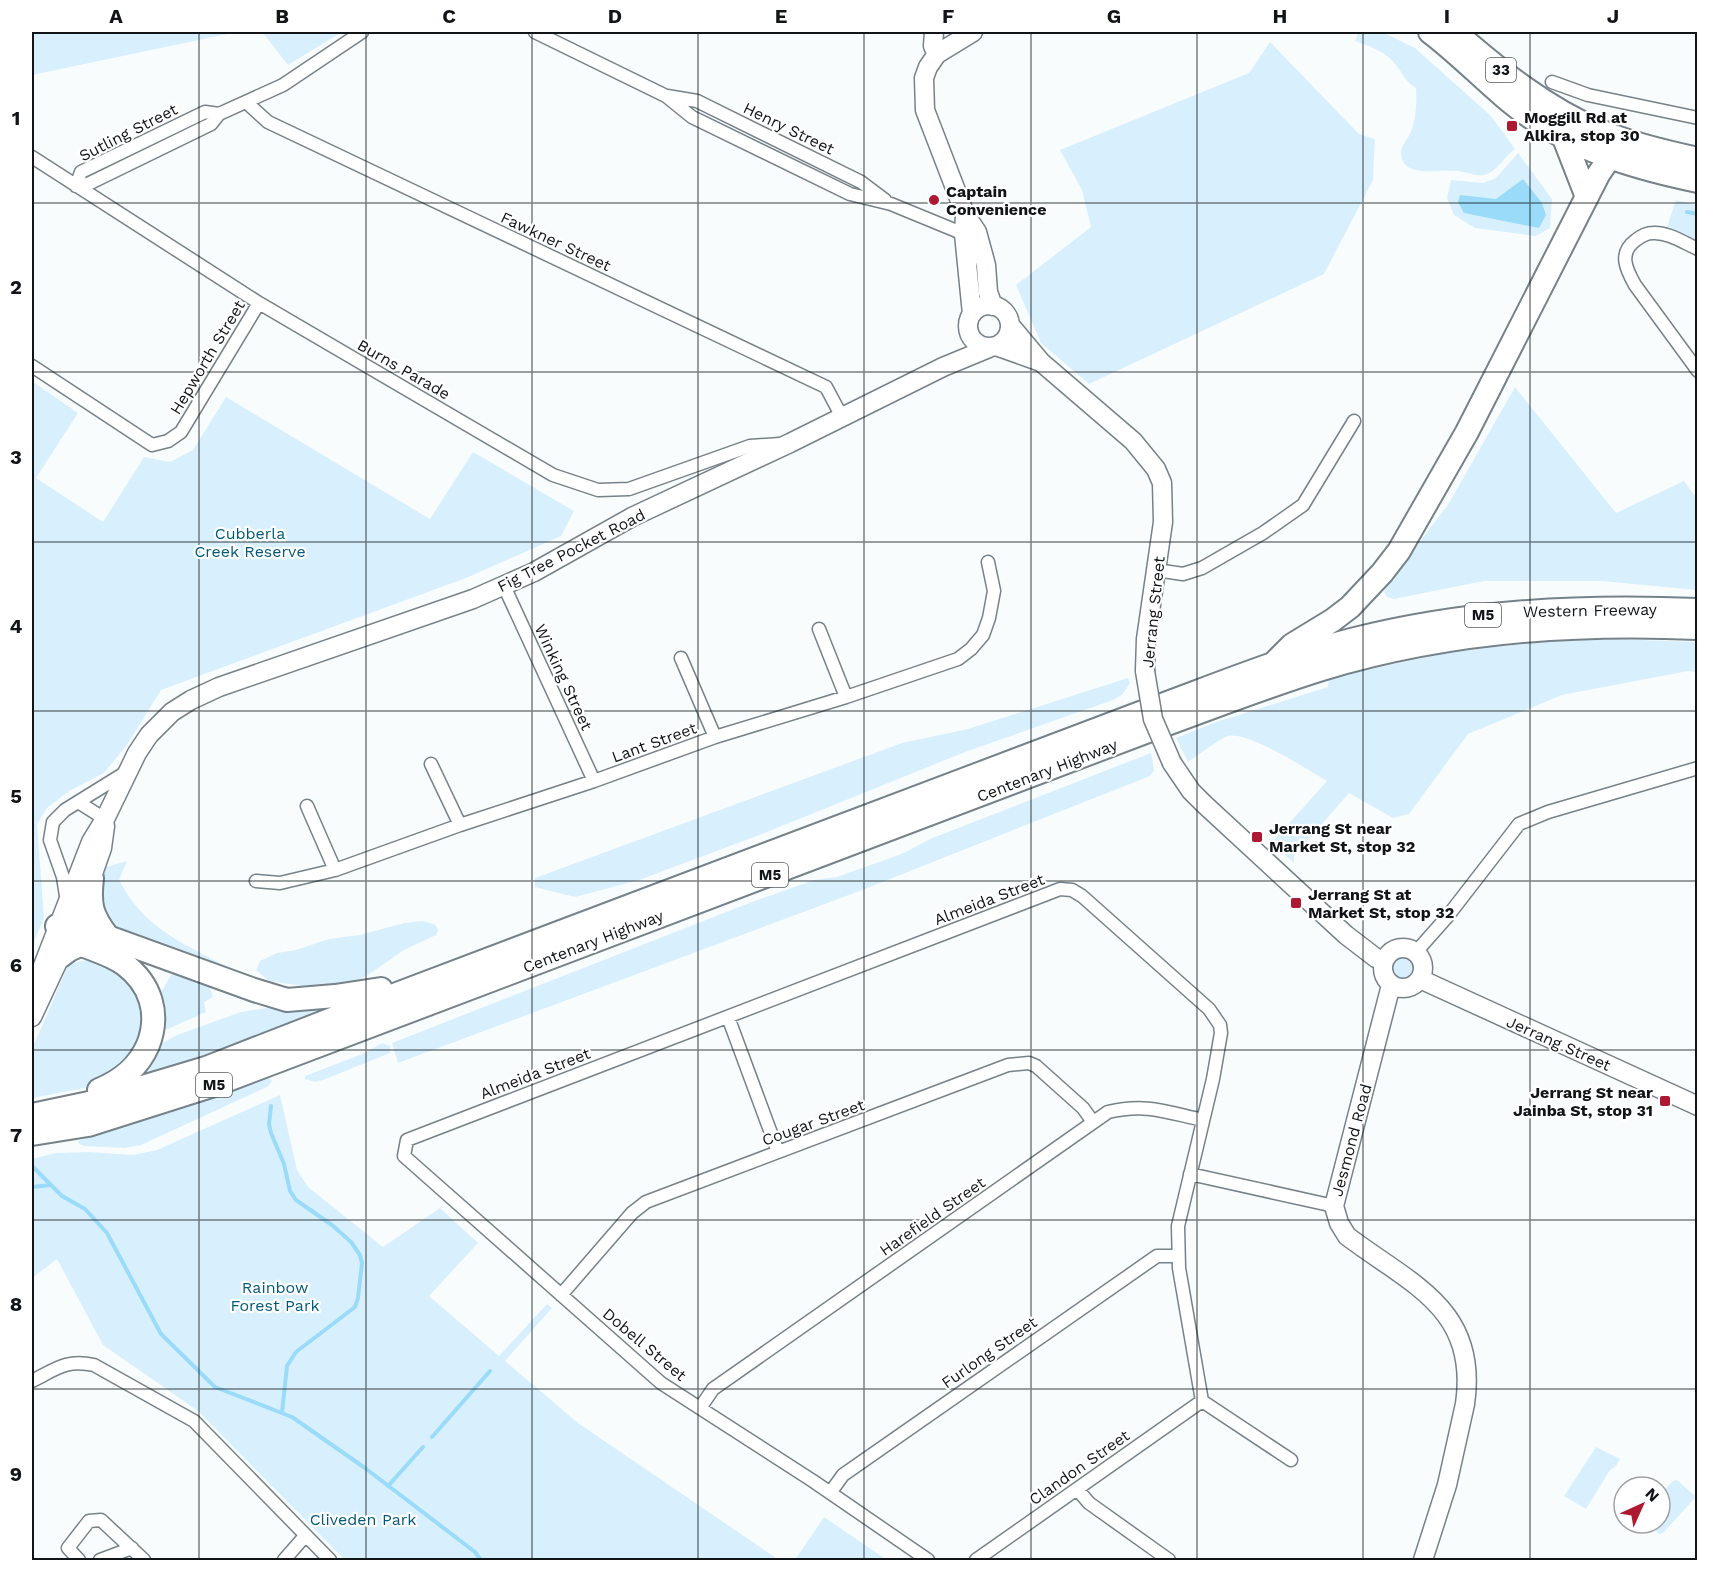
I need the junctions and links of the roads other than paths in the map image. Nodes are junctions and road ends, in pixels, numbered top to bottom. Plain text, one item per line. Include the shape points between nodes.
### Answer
1 (362, 32) edge
2 (535, 32) edge
3 (934, 32) edge
4 (973, 32) edge
5 (1430, 32) edge
6 (1455, 32) edge
7 (936, 54) junction
8 (1552, 82) dead end
9 (246, 102) junction
10 (1698, 118) edge
11 (1564, 138) junction
12 (1616, 148) junction
13 (32, 157) edge
14 (1698, 159) edge
15 (1698, 181) edge
16 (76, 186) junction
17 (1587, 197) junction
18 (971, 233) junction
19 (1698, 249) edge
20 (259, 303) junction
21 (993, 306) junction
22 (970, 320) junction
23 (1010, 325) junction
24 (992, 347) junction
25 (1041, 362) junction
26 (32, 366) edge
27 (943, 367) junction
28 (1698, 371) edge
29 (842, 417) junction
30 (1353, 422) dead end
31 (790, 443) junction
32 (988, 562) dead end
33 (1156, 570) junction
34 (504, 586) junction
35 (1698, 610) edge
36 (1698, 628) edge
37 (819, 629) dead end
38 (681, 658) dead end
39 (1278, 673) junction
40 (846, 697) junction
41 (1155, 718) junction
42 (715, 737) junction
43 (432, 764) dead end
44 (1698, 768) edge
45 (128, 771) junction
46 (594, 781) junction
47 (78, 802) junction
48 (307, 806) dead end
49 (105, 819) junction
50 (460, 825) junction
51 (335, 870) junction
52 (92, 878) junction
53 (256, 881) dead end
54 (67, 903) junction
55 (108, 937) junction
56 (69, 938) junction
57 (1416, 952) junction
58 (492, 959) junction
59 (1383, 961) junction
60 (1420, 979) junction
61 (1391, 985) junction
62 (32, 994) edge
63 (32, 1017) edge
64 (728, 1017) junction
65 (89, 1103) junction
66 (1698, 1106) edge
67 (32, 1115) edge
68 (1203, 1120) junction
69 (1093, 1122) junction
70 (32, 1134) edge
71 (407, 1140) joint
72 (778, 1152) junction
73 (1190, 1174) junction
74 (1334, 1206) junction
75 (1177, 1256) junction
76 (561, 1295) junction
77 (32, 1381) edge
78 (1202, 1401) junction
79 (700, 1408) junction
80 (1291, 1460) dead end
81 (1077, 1489) junction
82 (830, 1493) junction
83 (305, 1536) junction
84 (132, 1548) junction
85 (79, 1560) edge
86 (100, 1560) edge
87 (144, 1560) edge
88 (284, 1560) edge
89 (330, 1560) edge
90 (928, 1560) edge
91 (976, 1560) edge
92 (1169, 1560) edge
93 (1423, 1560) edge

1 - 9 street, Sutling Street via 283,85
2 - 18 street, Henry Street via 666,96 697,101 861,182 891,204
3 - 7 main road
4 - 7 main road
5 - 11 highway, 33 via 1534,120
6 - 12 highway, 33 via 1505,74 1549,105 1592,128
7 - 18 main road via 924,78 926,110
8 - 10 street via 1588,95
9 - 16 street, Sutling Street via 219,114 211,124 88,184
9 - 29 street, Fawkner Street via 268,122 826,387
11 - 12 highway, 33
11 - 17 highway
12 - 14 highway, 33
12 - 15 highway, 33 via 1647,170
12 - 17 highway
13 - 16 street, Burns Parade
16 - 20 street, Burns Parade
17 - 39 highway via 1472,422 1398,550 1350,607 1292,645
18 - 21 main road via 986,265
18 - 22 main road
19 - 28 street via 1652,232 1628,245 1625,259 1635,285
20 - 26 street, Hepworth Street via 181,432 168,441 152,445
20 - 31 street, Burns Parade via 553,475 598,490 629,489 750,446
21 - 22 main road via 981,307
21 - 23 main road via 1004,312
22 - 24 main road via 972,339
22 - 27 main road, Fig Tree Pocket Road via 960,345
23 - 24 main road via 1007,338
23 - 25 main road, Jerrang Street
24 - 25 main road, Jerrang Street
24 - 27 main road, Fig Tree Pocket Road
25 - 33 main road, Jerrang Street via 1133,441 1156,469 1164,499
27 - 29 main road, Fig Tree Pocket Road
29 - 31 main road, Fig Tree Pocket Road
30 - 33 street via 1303,505 1202,568 1183,574
31 - 34 main road, Fig Tree Pocket Road via 632,517
32 - 40 street, Lant Street via 994,591 989,618 983,635 971,649 958,659
33 - 59 main road, Jerrang Street, bridge via 1145,671 1153,719 1172,763 1204,804 1346,935
34 - 45 main road, Fig Tree Pocket Road via 191,700 159,723
34 - 46 street, Winking Street
35 - 39 highway, Western Freeway / M5 via 1571,608 1480,615 1360,638
36 - 39 highway, Western Freeway / M5 via 1598,626 1501,633 1409,647 1324,668
37 - 40 street
38 - 42 street
39 - 41 highway, Centenary Highway / M5
40 - 42 street, Lant Street
41 - 58 highway, Centenary Highway / M5
41 - 70 highway, Centenary Highway / M5 via 217,1084 110,1119
42 - 46 street, Lant Street
43 - 50 street
44 - 57 street via 1519,824
45 - 47 street
45 - 49 main road, Fig Tree Pocket Road
46 - 50 street, Lant Street
47 - 49 street
47 - 54 street via 53,822 50,840
48 - 51 street
49 - 52 main road, Fig Tree Pocket Road via 102,848
49 - 54 main road, Fig Tree Pocket Road via 91,842
50 - 51 street, Lant Street
51 - 53 street, Lant Street via 280,883
52 - 55 highway via 91,908
52 - 56 main road, Fig Tree Pocket Road
54 - 56 main road, Fig Tree Pocket Road
55 - 56 highway
55 - 58 highway via 287,1000 375,990
56 - 62 main road, Fig Tree Pocket Road
56 - 63 main road, Fig Tree Pocket Road
56 - 65 highway via 124,964 152,1000 154,1023 146,1049 121,1080 99,1090
57 - 59 main road via 1400,947
57 - 60 main road via 1423,963
58 - 65 highway, Centenary Highway / M5 via 206,1068
59 - 61 main road via 1383,974
60 - 61 main road via 1407,988
60 - 66 main road, Jerrang Street
61 - 74 main road, Jesmond Road
64 - 68 street, Almeida Street via 1060,889 1072,890 1209,1009 1220,1025
64 - 71 street, Almeida Street
64 - 72 street
65 - 67 highway, Centenary Highway / M5
68 - 69 street, Harefield Street via 1160,1108 1129,1107 1108,1112
68 - 73 street, Almeida Street
69 - 72 street, Cougar Street via 1036,1066 1013,1065
69 - 79 street, Harefield Street via 713,1389
71 - 76 street, Dobell Street via 404,1156
72 - 76 street, Cougar Street via 646,1203 632,1213
73 - 74 street
73 - 75 street, Almeida Street via 1178,1226
74 - 93 main road, Jesmond Road via 1347,1236 1431,1296 1454,1326 1464,1355 1465,1404 1449,1478
75 - 78 street, Almeida Street
75 - 82 street, Furlong Street via 1157,1256 843,1475
76 - 79 street, Dobell Street via 650,1374
77 - 83 street via 67,1363 94,1365 194,1421
78 - 80 street
78 - 81 street, Clandon Street
79 - 82 street, Dobell Street
81 - 91 street, Clandon Street
81 - 92 street via 1089,1503
82 - 90 street, Dobell Street
83 - 88 street
83 - 89 street
84 - 85 street via 101,1520 89,1521 68,1548
84 - 86 street
84 - 87 street

